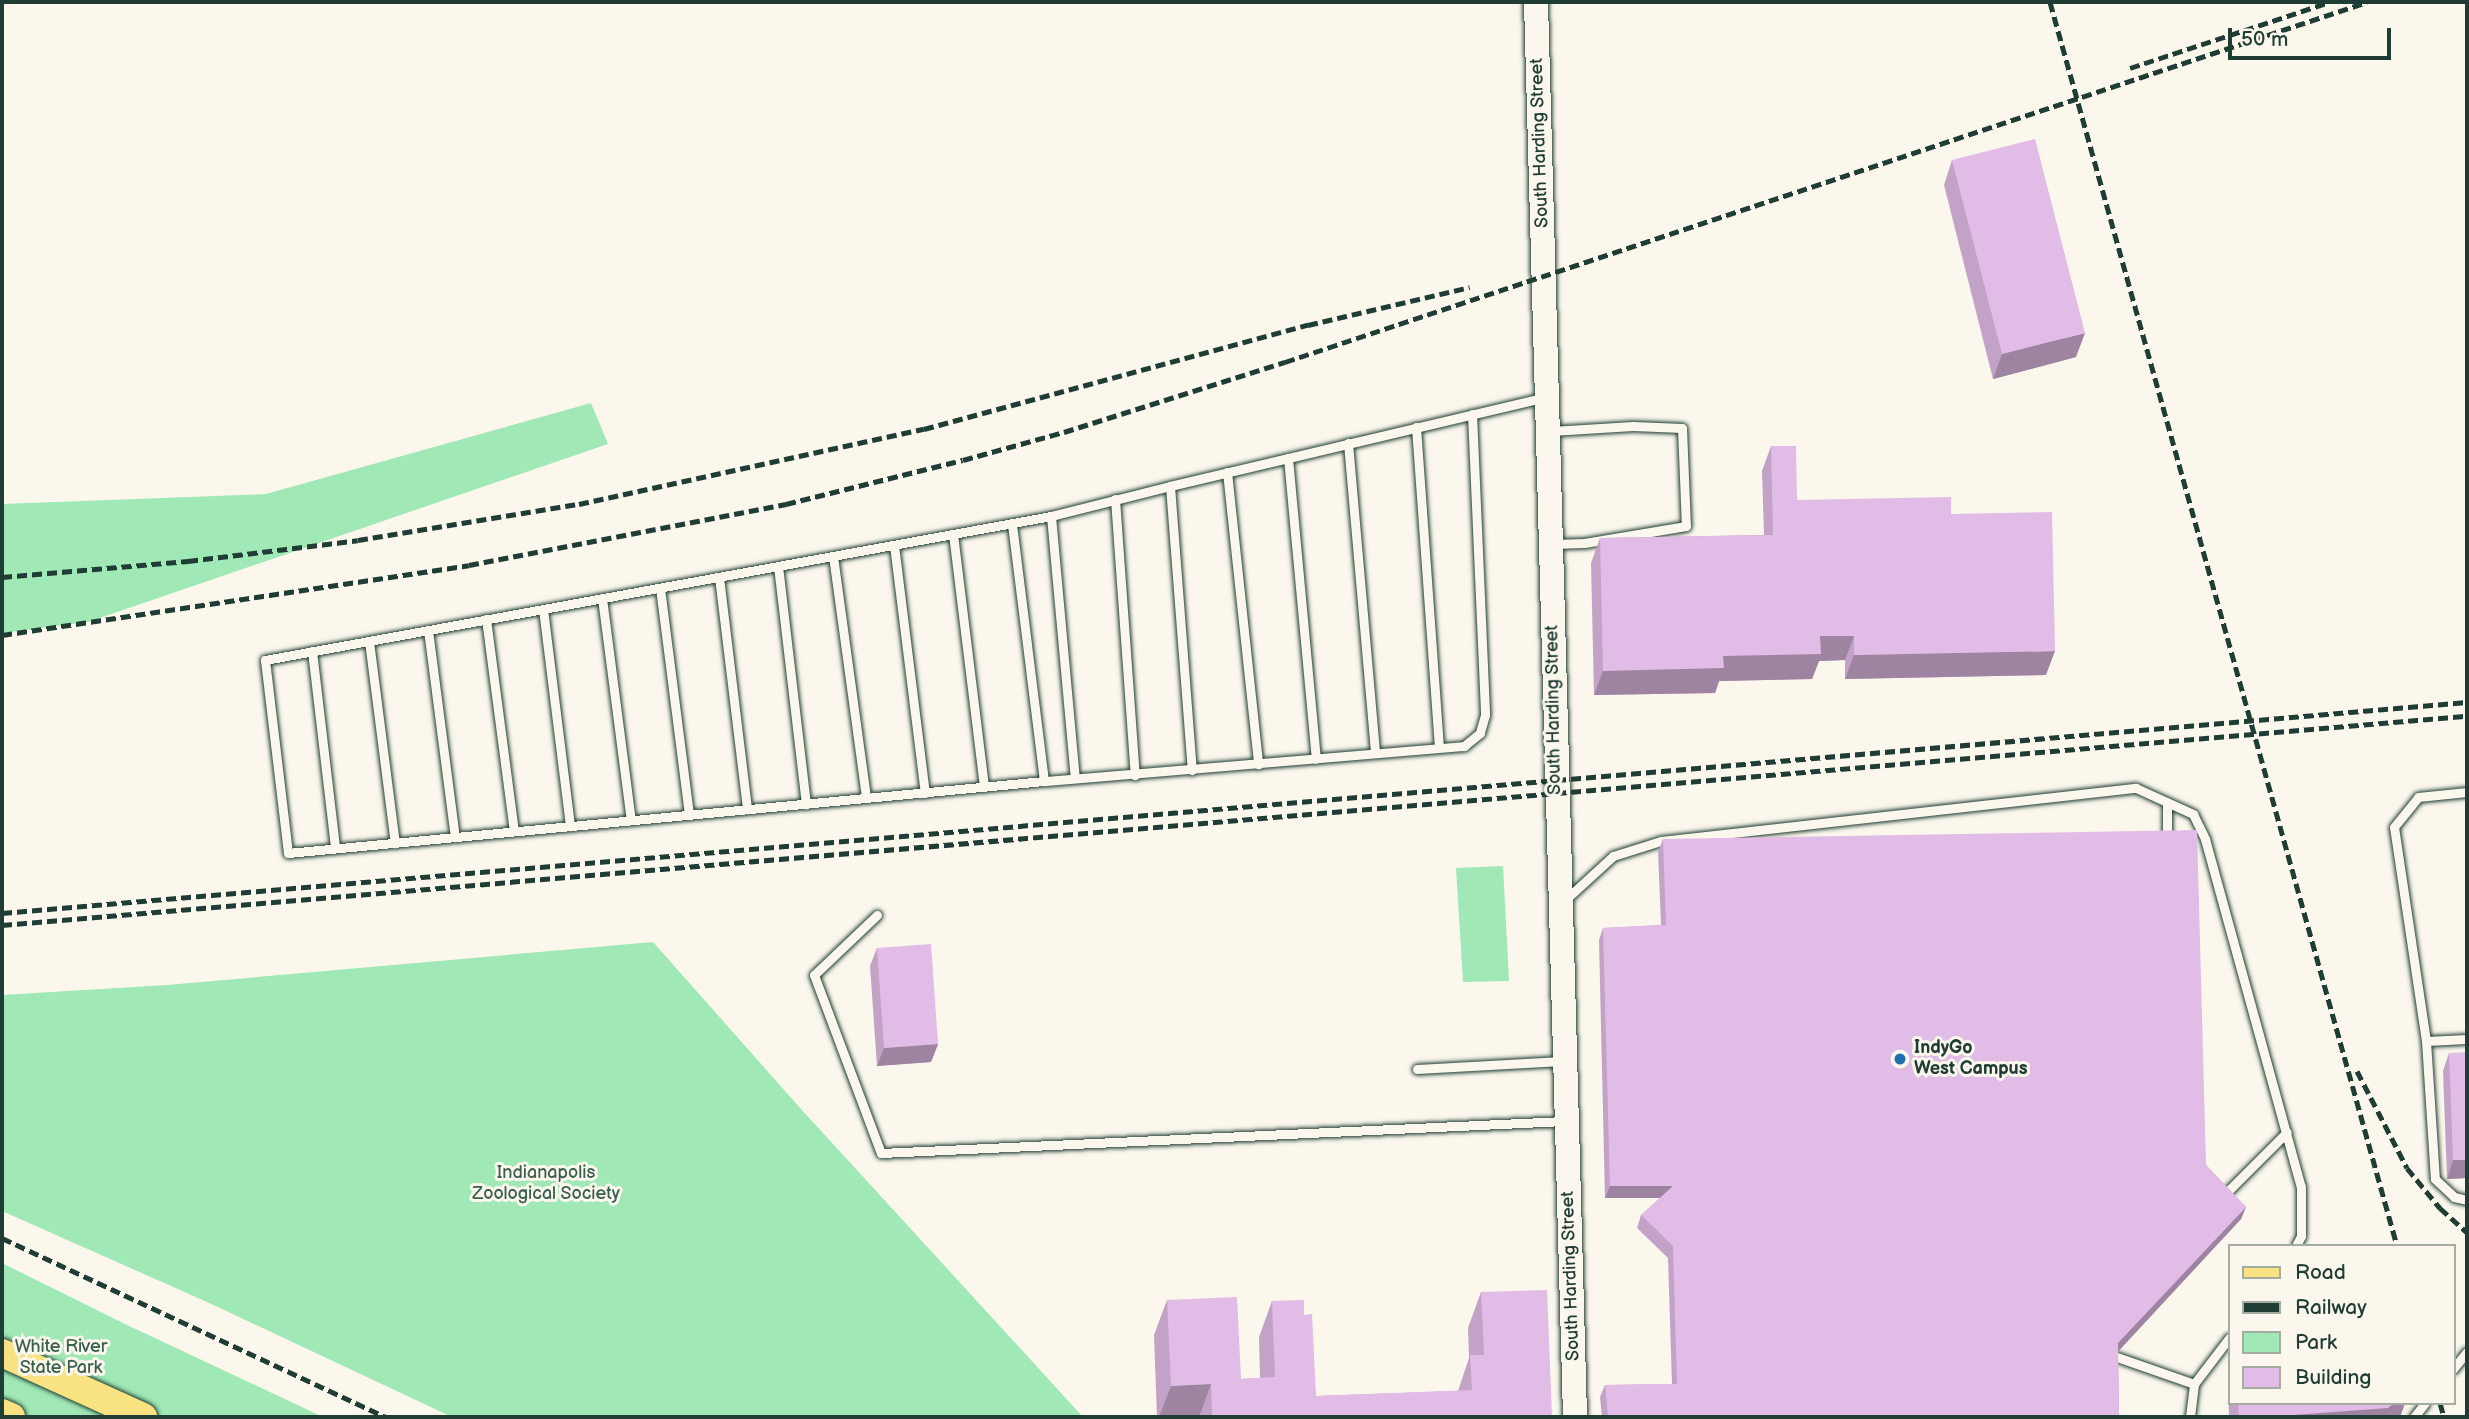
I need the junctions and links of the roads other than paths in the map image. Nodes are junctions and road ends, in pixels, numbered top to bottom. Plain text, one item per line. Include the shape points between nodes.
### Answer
1 (1536, 2) edge
2 (1547, 396) junction
3 (1472, 414) junction
4 (1416, 428) junction
5 (1548, 431) junction
6 (1348, 443) junction
7 (1288, 458) junction
8 (1227, 472) junction
9 (1170, 485) junction
10 (1115, 499) junction
11 (1051, 516) junction
12 (1012, 524) junction
13 (953, 534) junction
14 (894, 545) junction
15 (1550, 545) junction
16 (833, 556) junction
17 (778, 566) junction
18 (719, 577) junction
19 (660, 587) junction
20 (602, 598) junction
21 (543, 609) junction
22 (486, 619) junction
23 (428, 630) junction
24 (369, 640) junction
25 (312, 651) junction
26 (1439, 747) junction
27 (1375, 753) junction
28 (1316, 759) junction
29 (1258, 764) junction
30 (1192, 770) junction
31 (1135, 775) junction
32 (1075, 778) junction
33 (1044, 781) junction
34 (984, 787) junction
35 (2467, 792) edge
36 (925, 793) junction
37 (866, 798) junction
38 (806, 804) junction
39 (2167, 804) junction
40 (747, 809) junction
41 (689, 815) junction
42 (631, 820) junction
43 (570, 826) junction
44 (514, 831) junction
45 (455, 837) junction
46 (395, 843) junction
47 (2167, 843) edge
48 (335, 848) junction
49 (1560, 905) junction
50 (877, 915) dead end
51 (2467, 1039) edge
52 (2426, 1041) junction
53 (1565, 1061) junction
54 (1417, 1069) dead end
55 (1567, 1121) junction
56 (2287, 1132) junction
57 (2221, 1198) edge
58 (2467, 1200) edge
59 (2297, 1244) edge
60 (2228, 1339) edge
61 (2467, 1352) edge
62 (2, 1353) edge
63 (2113, 1356) edge
64 (2455, 1367) edge
65 (2194, 1384) junction
66 (2, 1413) edge
67 (11, 1417) edge
68 (142, 1417) edge
69 (1575, 1417) edge
70 (2190, 1417) edge

1 - 2 street, South Harding Street
2 - 3 lane
2 - 5 street, South Harding Street
3 - 4 lane
3 - 26 lane via 1485,715 1480,733 1464,746
4 - 6 lane
4 - 26 lane
5 - 15 street, South Harding Street
5 - 15 lane via 1682,428 1686,526
6 - 7 lane
6 - 27 lane
7 - 8 lane
7 - 28 lane
8 - 9 lane
8 - 29 lane
9 - 10 lane
9 - 30 lane
10 - 11 lane
10 - 31 lane
11 - 12 lane
11 - 32 lane
12 - 13 lane
12 - 33 lane
13 - 14 lane
13 - 34 lane
14 - 16 lane
14 - 36 lane
15 - 49 street, South Harding Street
16 - 17 lane
16 - 37 lane
17 - 18 lane
17 - 38 lane
18 - 19 lane
18 - 40 lane
19 - 20 lane
19 - 41 lane
20 - 21 lane
20 - 42 lane
21 - 22 lane
21 - 43 lane
22 - 23 lane
22 - 44 lane
23 - 24 lane
23 - 45 lane
24 - 25 lane
24 - 46 lane
25 - 48 lane
25 - 48 lane via 265,660 288,853
26 - 27 lane
27 - 28 lane
28 - 29 lane
29 - 30 lane
30 - 31 lane
31 - 32 lane
32 - 33 lane
33 - 34 lane
34 - 36 lane
35 - 52 lane via 2418,797 2394,827
36 - 37 lane
37 - 38 lane
38 - 40 lane
39 - 47 lane
39 - 49 lane via 2137,788 1661,841 1613,856
39 - 56 lane via 2193,814 2205,839
40 - 41 lane
41 - 42 lane
42 - 43 lane
43 - 44 lane
44 - 45 lane
45 - 46 lane
46 - 48 lane
49 - 53 street, South Harding Street
50 - 55 lane via 814,975 881,1153
51 - 52 lane
52 - 58 lane via 2435,1179 2454,1197
53 - 54 lane
53 - 55 street, South Harding Street
55 - 69 street, South Harding Street
56 - 57 lane
56 - 59 lane via 2301,1187
60 - 65 lane
61 - 64 lane
62 - 68 main road
63 - 65 lane
65 - 70 lane
66 - 67 main road

